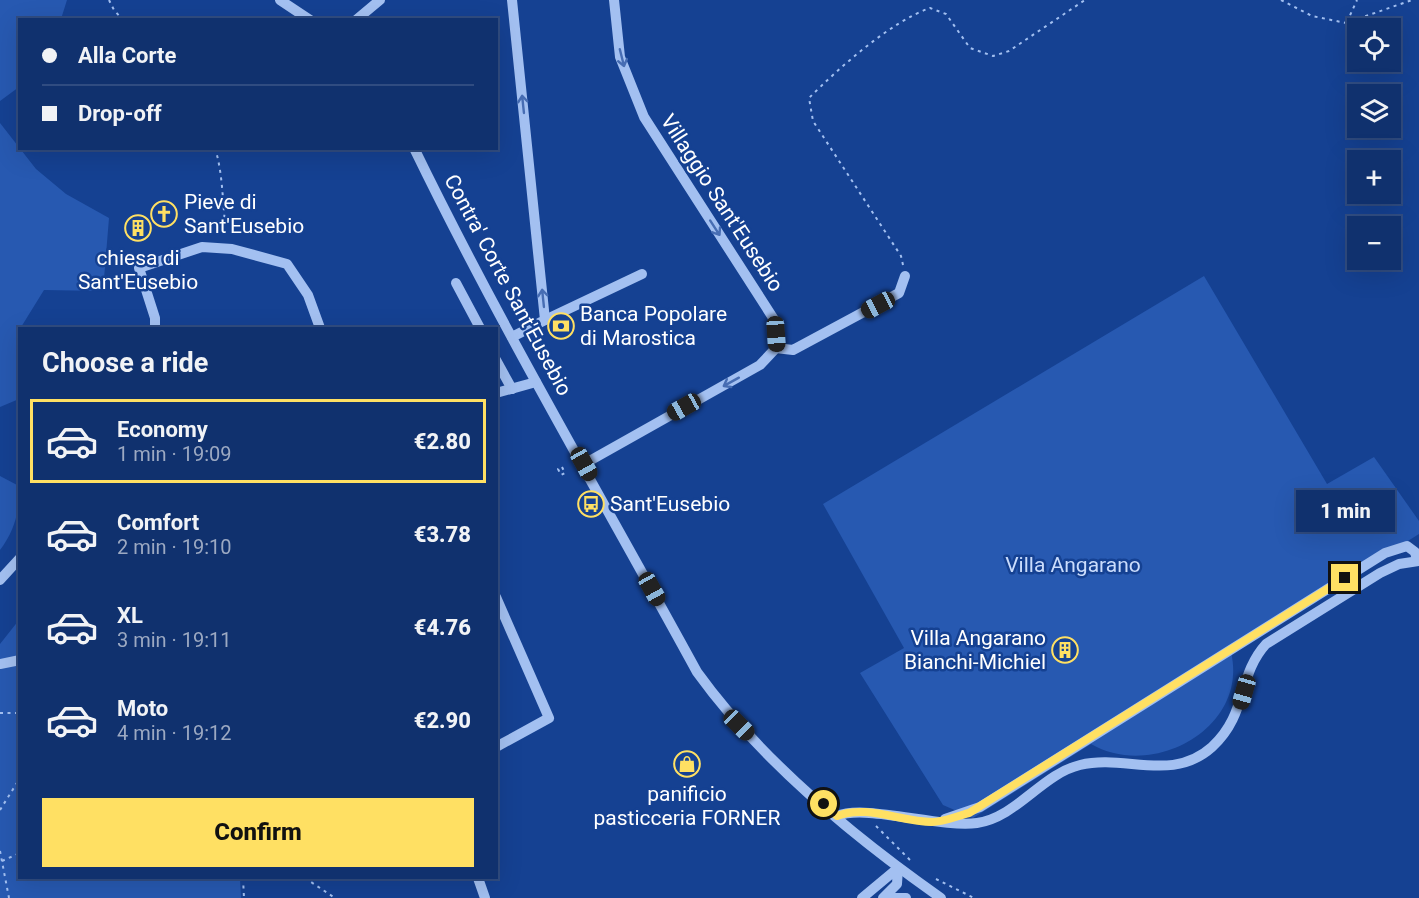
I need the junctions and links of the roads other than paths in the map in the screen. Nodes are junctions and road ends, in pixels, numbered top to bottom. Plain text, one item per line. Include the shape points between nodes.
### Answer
1 (280, 0) edge
2 (380, 0) edge
3 (512, 0) edge
4 (614, 0) edge
5 (307, 18) edge
6 (358, 18) edge
7 (415, 150) edge
8 (642, 274) dead end
9 (905, 276) road end
10 (456, 283) dead end
11 (545, 320) junction
12 (155, 327) edge
13 (320, 327) edge
14 (479, 327) edge
15 (512, 337) junction
16 (776, 348) junction
17 (498, 364) edge
18 (536, 382) junction
19 (512, 389) junction
20 (498, 392) edge
21 (584, 464) junction
22 (18, 560) edge
23 (1418, 561) edge
24 (0, 580) edge
25 (498, 602) edge
26 (18, 660) edge
27 (0, 664) edge
28 (498, 746) edge
29 (837, 816) junction
30 (933, 822) junction
31 (898, 868) junction
32 (478, 879) edge
33 (485, 898) edge
34 (862, 898) edge
35 (883, 898) edge
36 (891, 898) edge
37 (906, 898) edge
38 (941, 898) edge

1 - 5 street
2 - 6 street
11 -> 3 street
4 -> 16 street, Villaggio Sant'Eusebio via 620,57 644,117 775,321
7 - 15 street, Contra' Corte Sant'Eusebio
8 - 11 street
9 - 16 street via 898,293 793,350
10 - 14 street
11 - 15 street
12 - 13 street via 139,268 202,248 228,249 287,264 308,295
15 - 18 street, Contra' Corte Sant'Eusebio
16 -> 21 street via 760,365
17 - 19 street
18 - 19 street
18 - 21 street, Contra' Corte Sant'Eusebio
19 - 20 street
21 - 29 street, Contra' Corte Sant'Eusebio via 697,672 726,712 778,765
22 - 24 street
23 - 30 street via 1407,546 1385,553 980,807
23 - 30 street via 1380,573 1266,644 1254,658 1233,721 1211,748 1196,758 1155,767 1100,762 1079,765 997,816 979,823
25 - 28 street via 549,718
26 - 27 street
29 - 30 street via 862,813
29 - 31 street, Contra' Corte Sant'Eusebio
31 - 34 street
31 - 35 street via 897,884
31 - 38 street, Contra' Corte Sant'Eusebio
32 - 33 street
36 - 37 street

